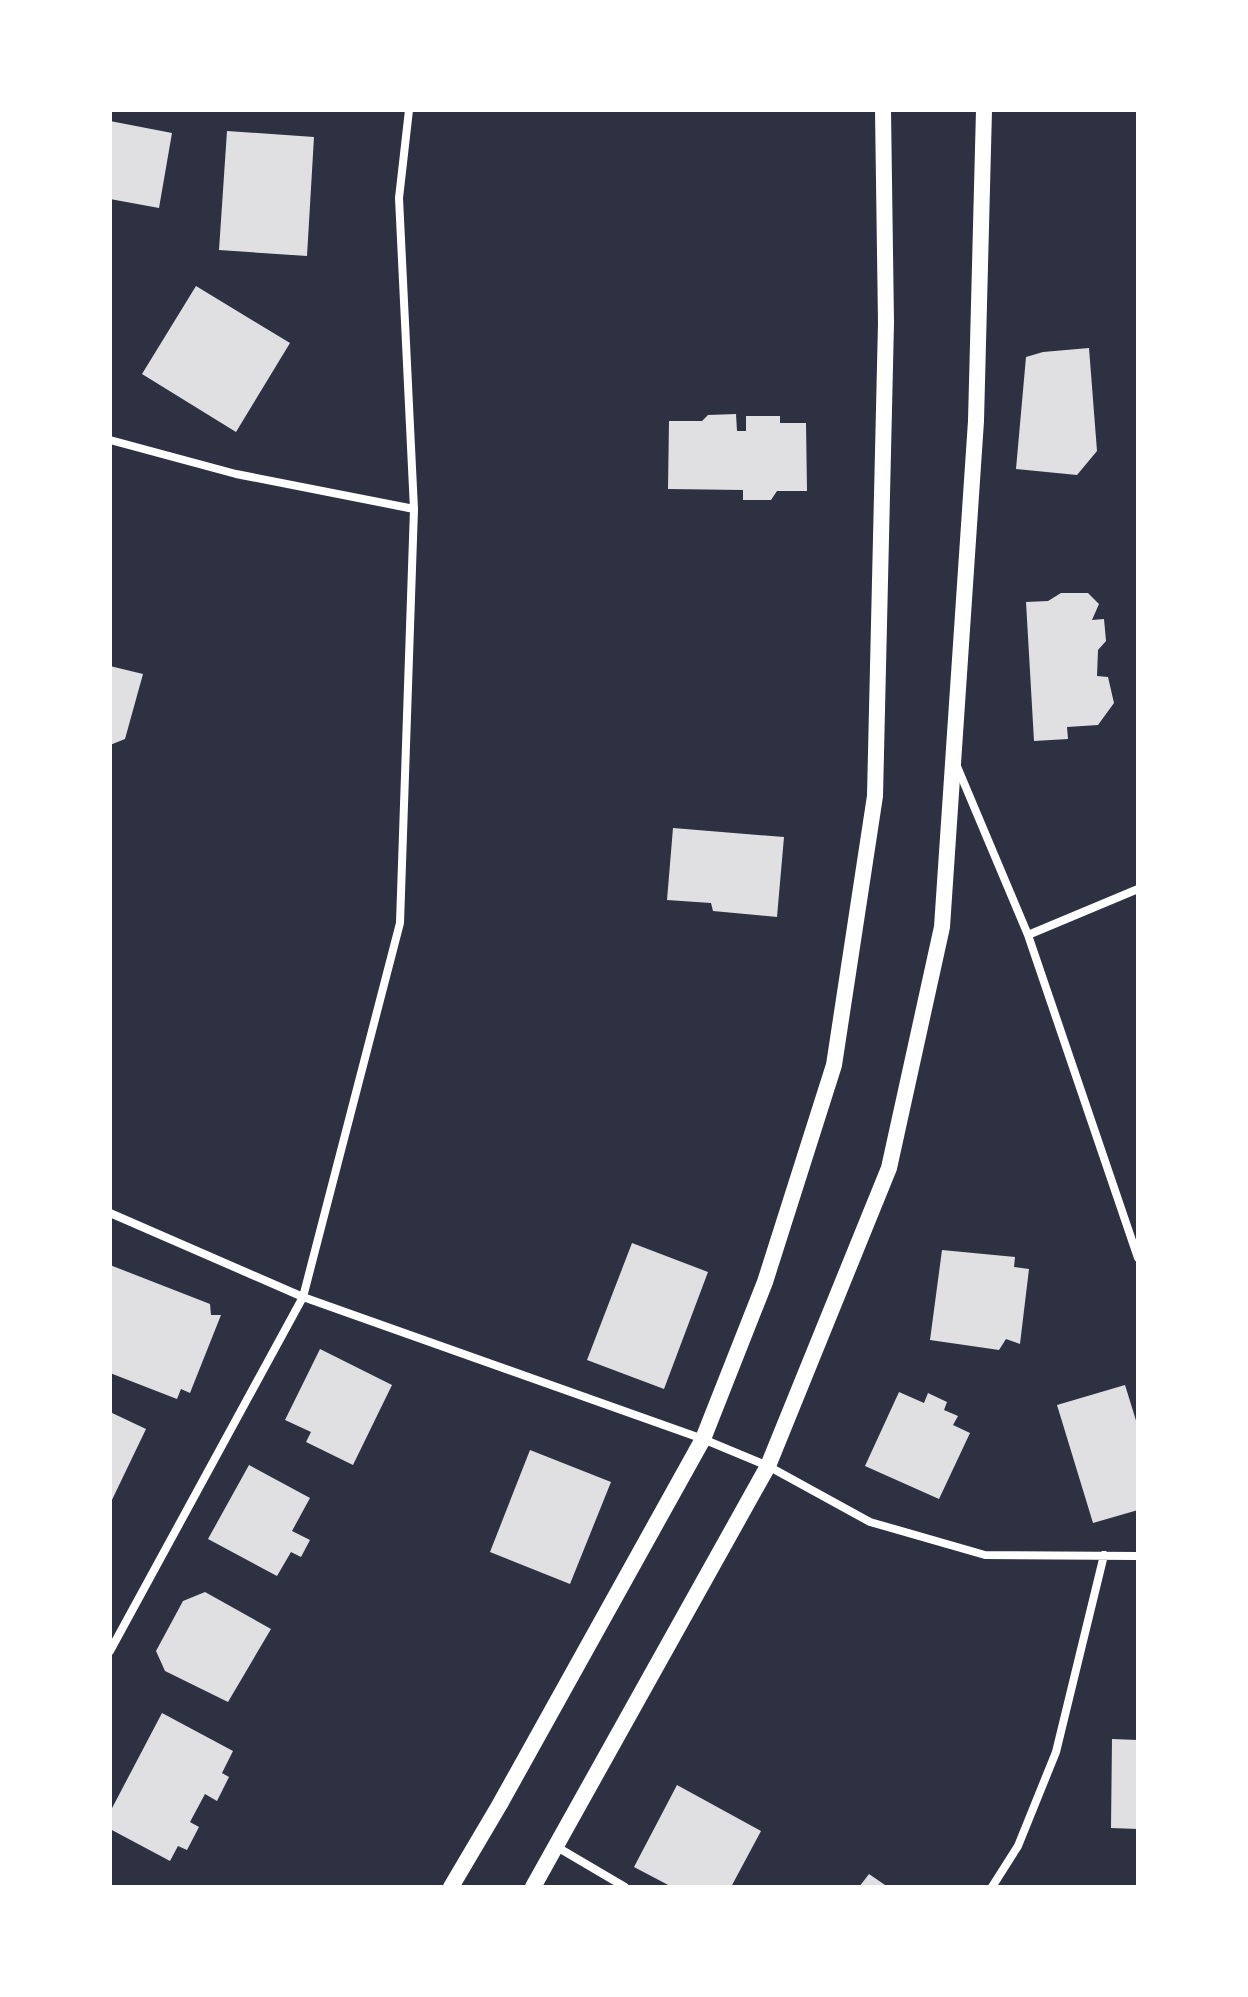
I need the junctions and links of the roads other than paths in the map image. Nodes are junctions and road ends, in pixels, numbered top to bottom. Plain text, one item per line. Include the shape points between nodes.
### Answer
1 (409, 110) edge
2 (883, 110) edge
3 (984, 110) edge
4 (110, 440) edge
5 (414, 509) junction
6 (953, 756) junction
7 (1138, 889) edge
8 (1028, 935) junction
9 (110, 1213) edge
10 (1138, 1258) edge
11 (303, 1297) junction
12 (703, 1439) junction
13 (768, 1466) junction
14 (1104, 1555) junction
15 (1138, 1556) edge
16 (110, 1651) edge
17 (557, 1847) junction
18 (451, 1887) edge
19 (533, 1887) edge
20 (625, 1887) edge
21 (992, 1887) edge

1 - 5 street via 399,198
2 - 12 main road via 886,323 875,796 834,1065 765,1282
3 - 6 main road via 976,421
4 - 5 street via 236,474
5 - 11 street via 400,923
6 - 8 street
6 - 13 main road via 942,927 889,1168
7 - 8 street
8 - 10 street
9 - 11 street
11 - 12 street
11 - 16 street
12 - 13 street
12 - 18 main road
13 - 14 street via 870,1522 985,1555
13 - 17 main road
14 - 15 street
14 - 21 street via 1056,1752 1018,1846
17 - 19 main road
17 - 20 street

